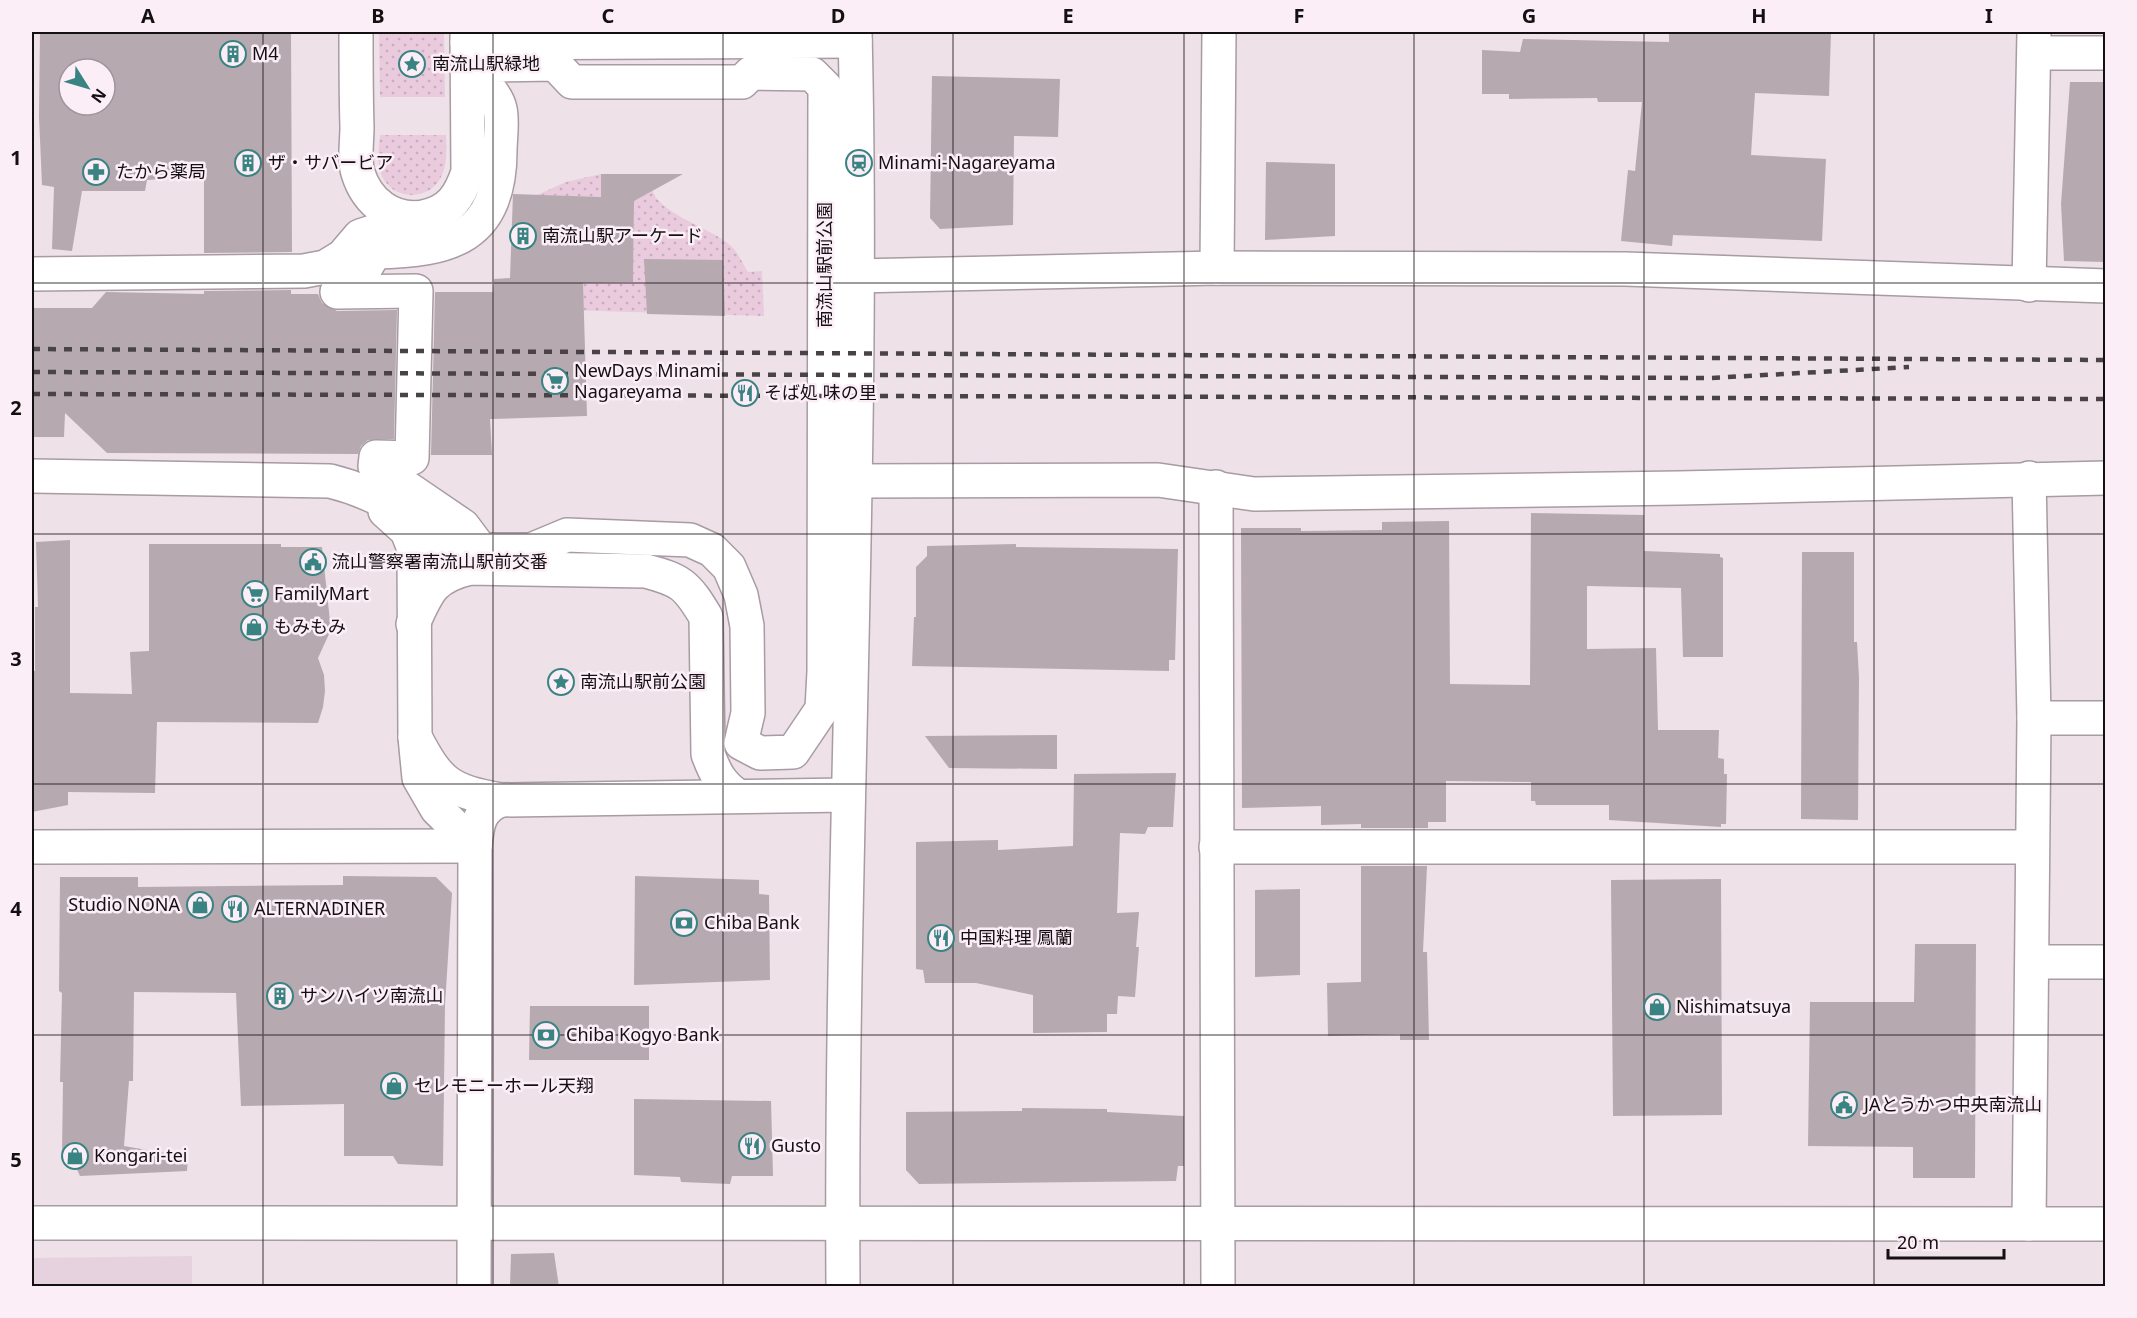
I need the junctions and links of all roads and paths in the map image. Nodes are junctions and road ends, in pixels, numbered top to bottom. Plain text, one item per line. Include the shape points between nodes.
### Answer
1 (356, 32) edge
2 (1220, 32) edge
3 (855, 36) edge
4 (467, 37) edge
5 (2035, 42) edge
6 (2106, 53) edge
7 (358, 171) junction
8 (415, 218) junction
9 (360, 236) junction
10 (1217, 268) junction
11 (32, 274) edge
12 (855, 276) junction
13 (2029, 285) junction
14 (2106, 286) edge
15 (345, 287) joint
16 (32, 476) edge
17 (2029, 478) junction
18 (2106, 478) edge
19 (854, 481) junction
20 (1216, 487) junction
21 (356, 488) junction
22 (470, 568) junction
23 (413, 624) junction
24 (2034, 718) junction
25 (2106, 718) edge
26 (415, 737) junction
27 (708, 754) junction
28 (848, 795) junction
29 (738, 796) junction
30 (670, 797) junction
31 (501, 800) junction
32 (476, 846) junction
33 (32, 847) edge
34 (1216, 847) junction
35 (2031, 847) junction
36 (2033, 962) junction
37 (2106, 962) edge
38 (843, 1221) junction
39 (474, 1222) junction
40 (32, 1223) edge
41 (1219, 1224) junction
42 (2029, 1224) junction
43 (2106, 1224) edge
44 (474, 1287) edge
45 (843, 1287) edge
46 (1218, 1287) edge

1 - 7 street
2 - 10 street
3 - 4 street
3 - 12 street
4 - 8 street via 468,172 450,206 436,215
5 - 6 street
5 - 13 street
7 - 8 street via 367,194 381,208 396,216
7 - 9 street
8 - 9 street
9 - 11 street via 343,256 325,267 303,271
10 - 12 street
10 - 13 street via 1624,270
12 - 19 street
13 - 14 street
15 - 15 street, 南流山駅前公園 via 337,292 416,291 412,458 376,458 375,466 463,526 482,550 531,550 567,535 690,540 712,550 729,567 741,595 747,626 748,713 741,743 760,753 793,752 822,709 824,672 825,87 819,79 812,74 751,73 742,82 572,82 555,64 495,65 487,74 487,86 500,108 500,181 491,203 467,234 454,242 415,252 375,252 363,272
16 - 21 street via 330,481
17 - 18 street
17 - 20 street via 1947,483 1254,494
17 - 24 street
19 - 20 street via 1158,480
19 - 28 street
20 - 34 street
21 - 22 street via 427,527
21 - 23 street via 407,531 414,549
22 - 23 street via 447,573 425,595
22 - 27 street via 646,571 674,578 694,597 706,616
23 - 26 street
24 - 25 street
24 - 35 street
26 - 31 street via 433,770 458,790
26 - 32 street via 419,778 437,809
27 - 29 street via 716,776
27 - 30 street via 689,787
28 - 29 street
28 - 38 street
29 - 30 street
30 - 31 street
31 - 32 street via 483,811
32 - 33 street
32 - 39 street
34 - 35 street
34 - 41 street
35 - 36 street
36 - 37 street
36 - 42 street
38 - 39 street
38 - 41 street
38 - 45 street
39 - 40 street
39 - 44 street
41 - 42 street
41 - 46 street
42 - 43 street

